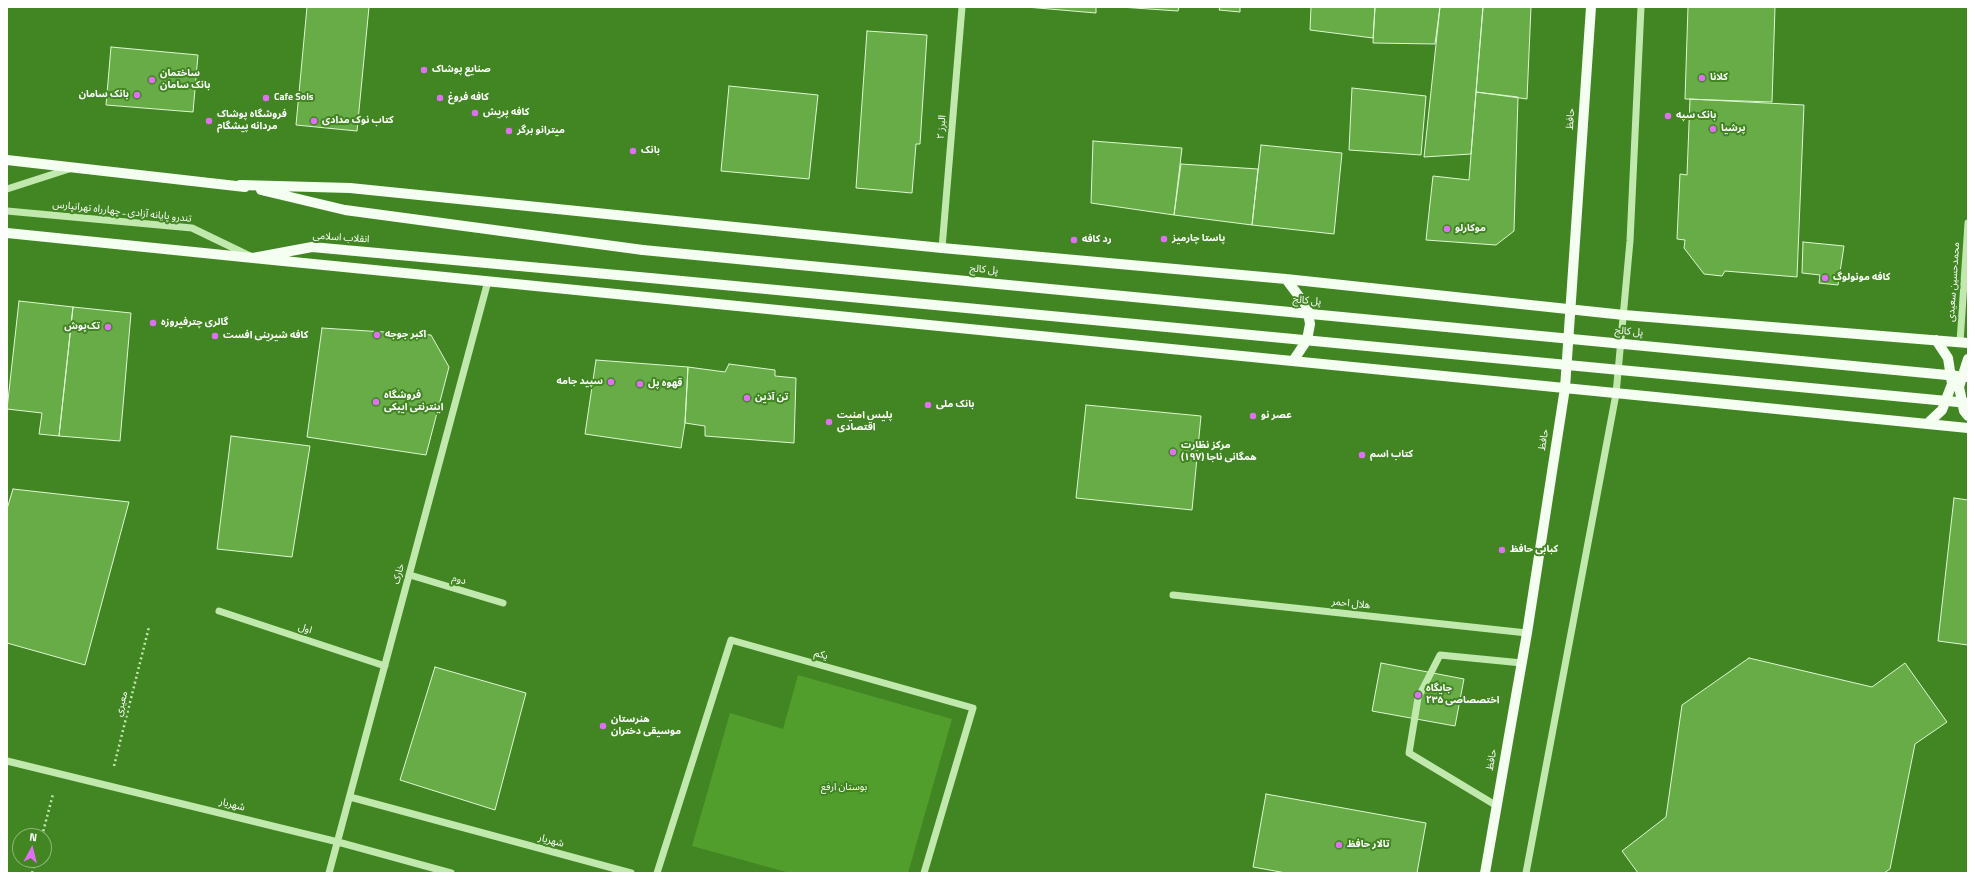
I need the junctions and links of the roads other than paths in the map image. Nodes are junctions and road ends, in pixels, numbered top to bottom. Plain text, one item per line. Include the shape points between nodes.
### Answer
1 (962, 7) edge
2 (1591, 7) edge
3 (1641, 7) edge
4 (7, 160) edge
5 (75, 167) junction
6 (240, 185) junction
7 (7, 189) edge
8 (7, 211) edge
9 (1968, 223) edge
10 (7, 233) edge
11 (942, 248) junction
12 (253, 258) junction
13 (1286, 278) junction
14 (488, 281) junction
15 (1570, 308) junction
16 (1624, 315) junction
17 (1936, 340) junction
18 (1964, 343) edge
19 (1968, 359) edge
20 (1293, 361) junction
21 (1968, 377) edge
22 (1565, 388) junction
23 (1616, 394) junction
24 (1968, 403) edge
25 (1968, 416) edge
26 (1927, 424) junction
27 (1968, 428) edge
28 (410, 575) junction
29 (1173, 595) dead end
30 (503, 603) dead end
31 (219, 611) dead end
32 (1527, 633) junction
33 (1522, 663) junction
34 (385, 666) junction
35 (7, 761) edge
36 (350, 797) junction
37 (1496, 806) junction
38 (338, 842) junction
39 (329, 873) edge
40 (451, 873) edge
41 (631, 873) edge
42 (657, 873) edge
43 (924, 873) edge
44 (1485, 873) edge
45 (1526, 873) edge

1 - 11 street, البرز ۲
2 - 15 main road, حافظ
3 - 16 street
4 - 5 main road
5 - 6 main road
5 - 7 street
6 - 11 main road via 350,188
6 - 21 main road, پل کالج, bridge via 345,210 643,250
8 - 12 street, تندرو پایانه آزادی ـ چهارراه تهرانپارس via 192,228
9 - 18 street, محمدحسین سعیدی
10 - 12 main road, انقلاب اسلامی
11 - 13 main road
12 - 14 main road
12 - 24 main road, انقلاب اسلامی, bridge via 312,247
13 - 15 main road
13 - 20 main road via 1307,307 1310,324 1307,340
14 - 20 main road
14 - 28 street, خارک
15 - 16 main road
15 - 22 main road, حافظ
16 - 17 main road
16 - 23 street
17 - 18 main road
17 - 26 main road via 1948,358 1952,384 1942,410
19 - 25 main road via 1959,387 1964,411
20 - 22 main road
22 - 23 main road
22 - 32 main road, حافظ
23 - 26 main road
23 - 45 street
26 - 27 main road
28 - 30 street, دوم
28 - 34 street, خارک
29 - 32 street, هلال احمر
31 - 34 street, اول
32 - 33 main road, حافظ
33 - 37 main road, حافظ
33 - 37 street via 1440,656 1418,698 1409,752
34 - 36 street, خارک
35 - 38 street, شهریار
36 - 38 street, خارک
36 - 41 street, شهریار
37 - 44 main road, حافظ
38 - 39 street, خارک
38 - 40 street, شهریار
42 - 43 street, یکم via 731,640 973,708

